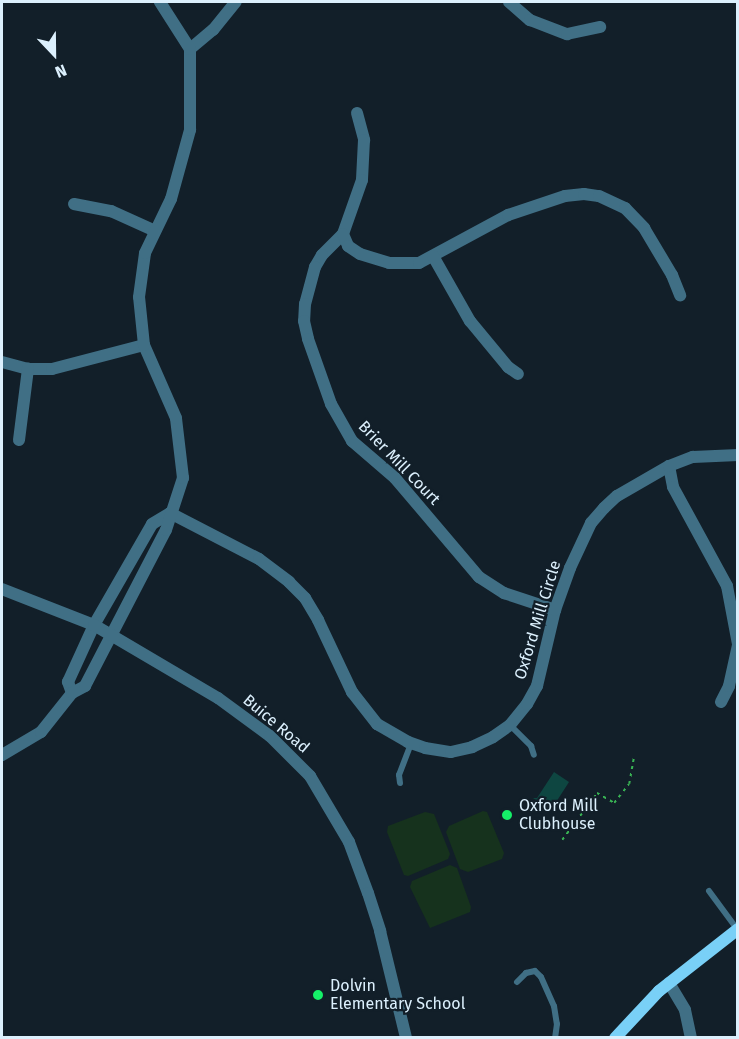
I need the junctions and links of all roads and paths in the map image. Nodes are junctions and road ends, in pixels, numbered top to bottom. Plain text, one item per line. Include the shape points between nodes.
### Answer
1 (160, 2) edge
2 (236, 2) edge
3 (508, 2) edge
4 (600, 27) dead end
5 (190, 49) junction
6 (357, 113) dead end
7 (74, 204) dead end
8 (155, 231) junction
9 (343, 234) junction
10 (433, 256) junction
11 (680, 295) dead end
12 (144, 345) junction
13 (2, 362) edge
14 (28, 369) junction
15 (518, 374) dead end
16 (19, 440) dead end
17 (738, 455) edge
18 (669, 465) junction
19 (170, 513) junction
20 (2, 589) edge
21 (555, 610) junction
22 (94, 625) junction
23 (111, 635) junction
24 (738, 645) edge
25 (72, 693) junction
26 (722, 702) dead end
27 (510, 725) junction
28 (411, 743) junction
29 (2, 755) edge
30 (534, 755) dead end
31 (634, 757) dead end
32 (400, 783) dead end
33 (562, 840) dead end
34 (709, 891) dead end
35 (737, 929) edge
36 (517, 982) dead end
37 (669, 983) junction
38 (406, 1038) edge
39 (555, 1038) edge
40 (615, 1038) edge
41 (691, 1038) edge

1 - 5 street
2 - 5 street via 213,30
3 - 4 street via 530,20 567,34
5 - 8 street via 190,130 171,199
6 - 9 street, Brier Mill Court via 363,140 362,180
7 - 8 street via 111,211
8 - 12 street via 145,253 139,297
9 - 10 street via 348,246 360,254 389,263 419,263
9 - 21 street, Brier Mill Court via 315,267 304,321 331,404 343,428 363,453 409,493 479,577 504,593
10 - 11 street via 508,215 565,196 592,195 634,216 672,275
10 - 15 street via 470,321
12 - 14 street via 52,369
12 - 19 street via 176,418 183,478
13 - 14 street
14 - 16 street
17 - 18 street, Oxford Mill Circle via 693,457
18 - 21 street, Oxford Mill Circle via 617,496 591,523
18 - 24 street via 673,487 727,586
19 - 22 street via 152,524
19 - 23 street via 166,530
19 - 28 street, Oxford Mill Circle via 260,559 289,582 305,598 318,620 365,712 392,735
20 - 22 street, Buice Road
21 - 27 street, Oxford Mill Circle via 537,687
22 - 23 street, Buice Road
22 - 25 street via 68,682
23 - 25 street via 85,686
23 - 38 street, Buice Road via 249,718 310,776 349,842 380,931
24 - 26 street
25 - 29 street via 41,732
27 - 28 street, Oxford Mill Circle via 472,747 451,752
27 - 30 lane via 531,746
28 - 32 lane
31 - 33 path via 629,783 614,803 597,793
34 - 35 lane
35 - 37 main road
36 - 39 lane via 526,973 535,972 541,977 554,1006
37 - 40 main road
37 - 41 street via 685,1010

